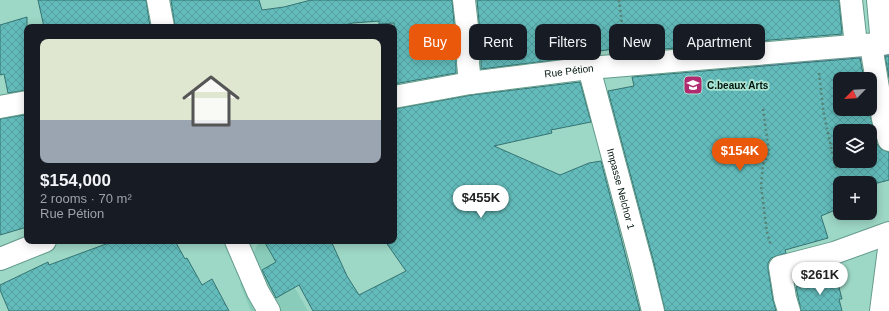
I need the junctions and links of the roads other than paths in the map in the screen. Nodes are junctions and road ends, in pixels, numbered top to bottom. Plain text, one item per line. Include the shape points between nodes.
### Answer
1 (158, 0) edge
2 (464, 0) edge
3 (851, 0) edge
4 (878, 0) edge
5 (162, 24) edge
6 (874, 48) edge
7 (589, 68) junction
8 (470, 83) junction
9 (397, 96) edge
10 (24, 103) edge
11 (0, 107) edge
12 (889, 140) edge
13 (889, 233) edge
14 (37, 244) edge
15 (237, 244) edge
16 (889, 249) edge
17 (0, 259) edge
18 (269, 311) edge
19 (653, 311) edge
20 (790, 311) edge
21 (881, 311) edge

1 - 5 street
2 - 8 street
3 - 6 street
4 - 6 street
6 - 7 street, Rue Pétion
6 - 12 street via 883,119
7 - 8 street, Rue Pétion
7 - 19 street, Impasse Nelchor 1
8 - 9 street, Rue Pétion
10 - 11 street
13 - 20 street via 834,253 780,267
14 - 17 street
15 - 18 street
16 - 21 street

